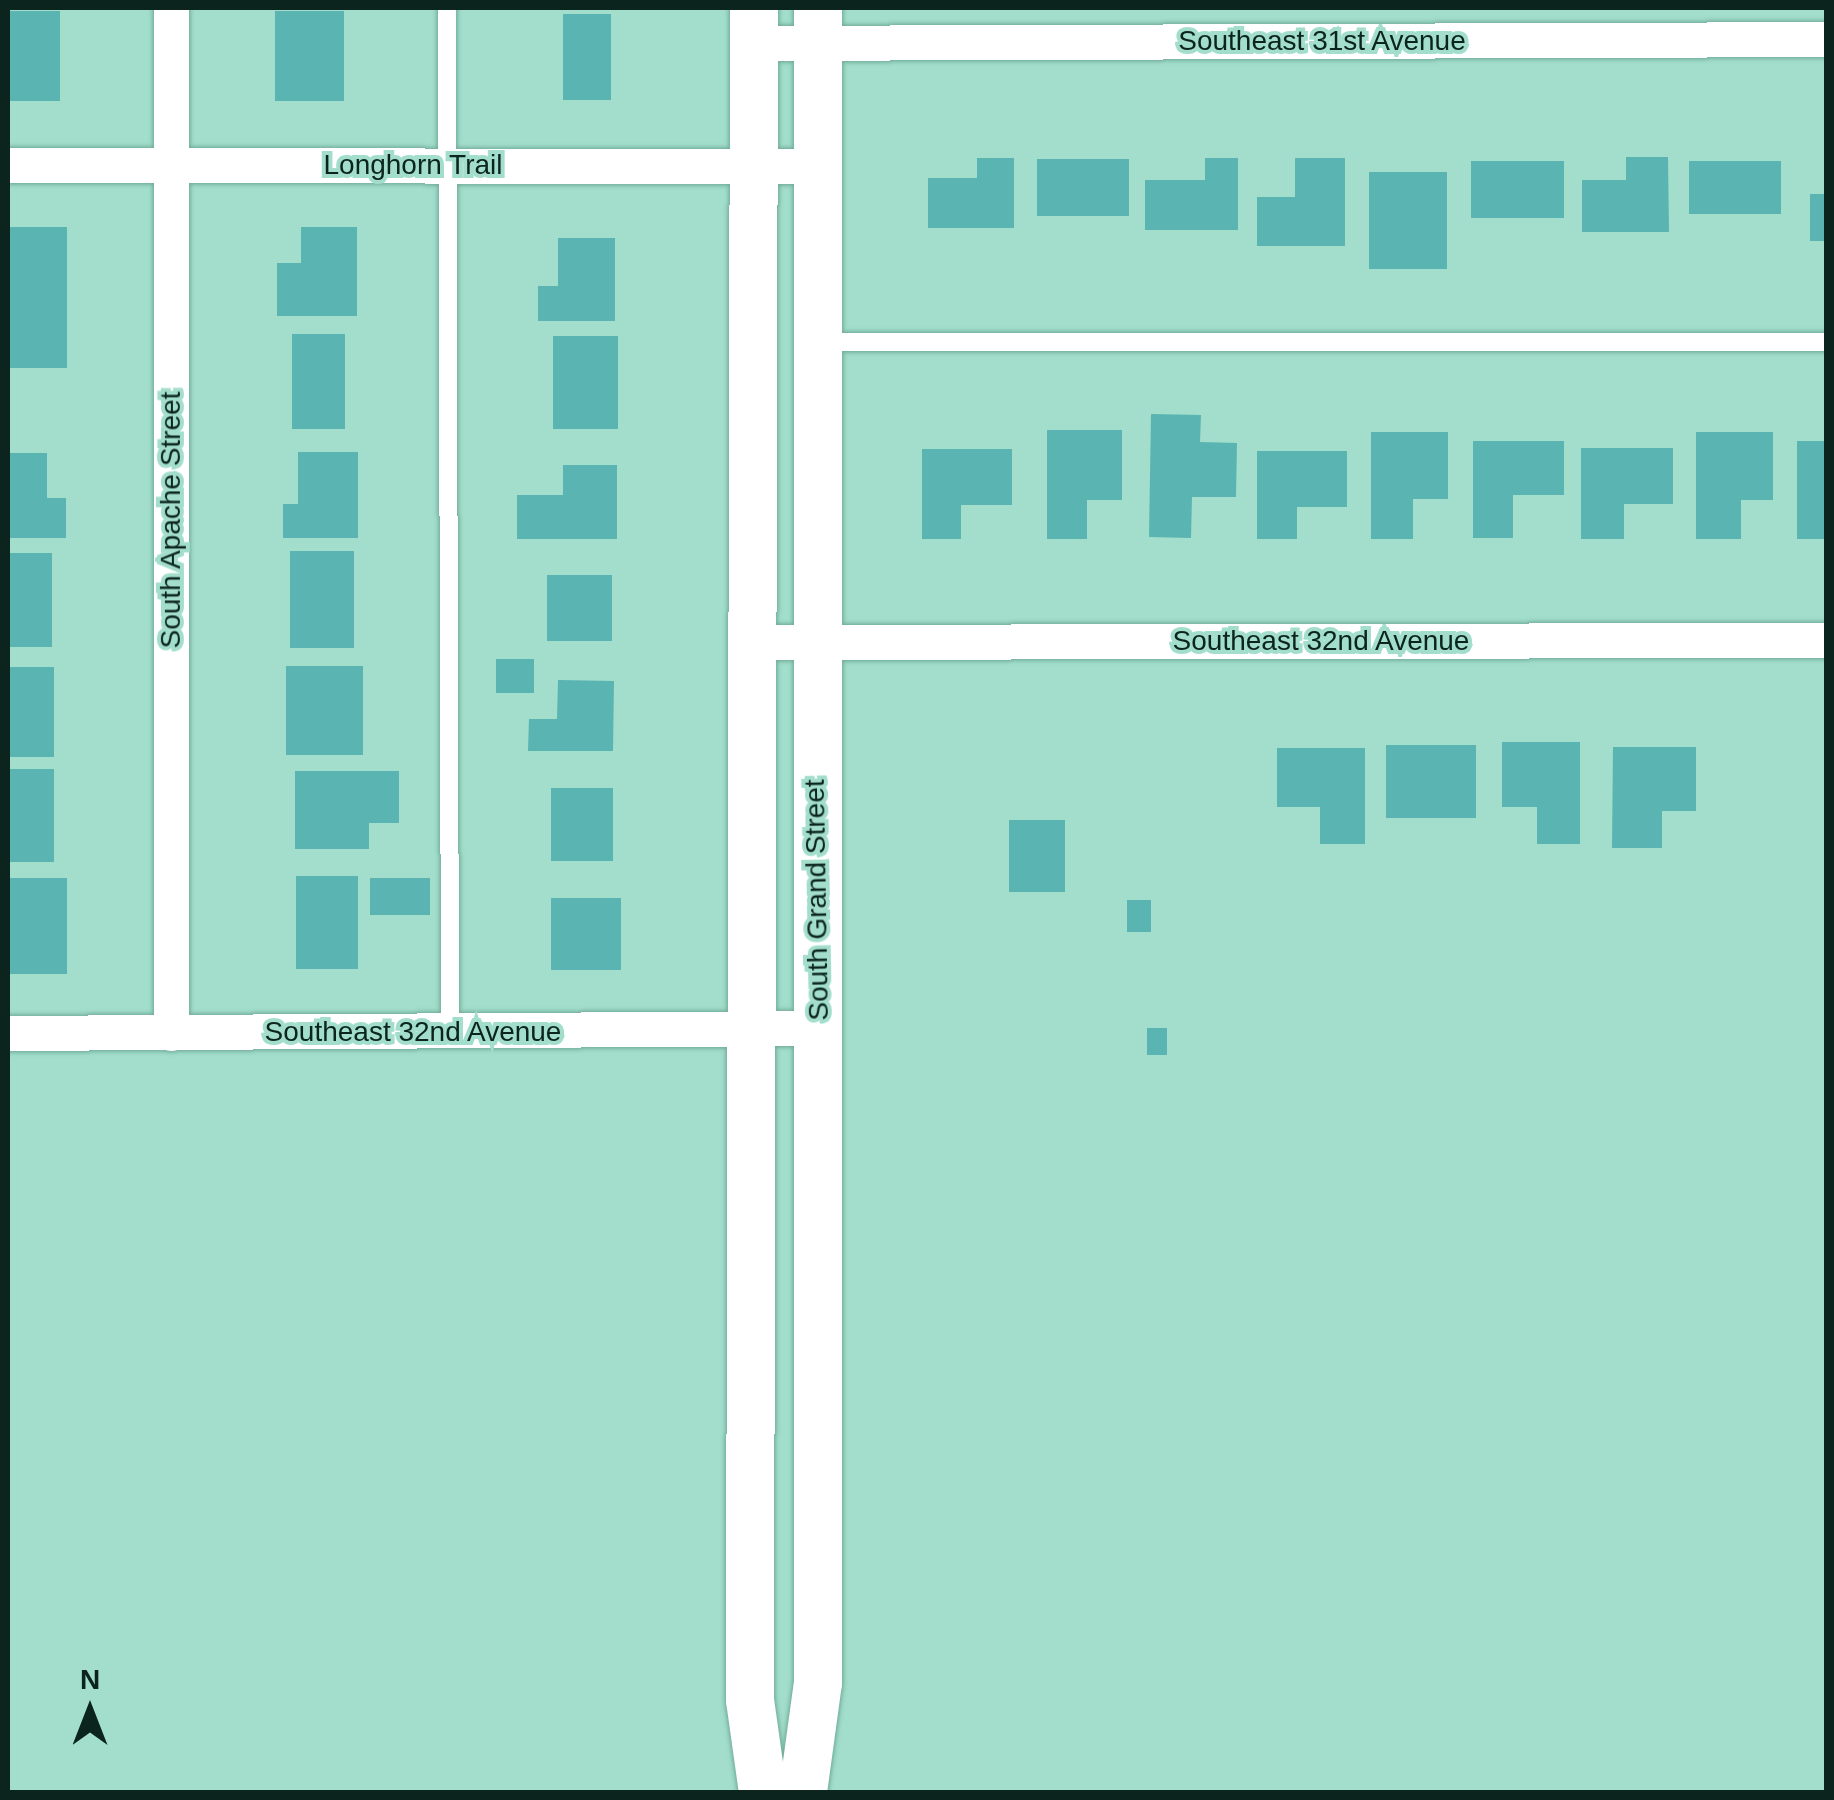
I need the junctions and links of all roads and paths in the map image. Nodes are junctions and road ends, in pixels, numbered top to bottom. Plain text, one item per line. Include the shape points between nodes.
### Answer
1 (171, 8) edge
2 (447, 8) edge
3 (818, 25) edge
4 (754, 26) edge
5 (1826, 40) edge
6 (8, 165) edge
7 (172, 165) junction
8 (448, 165) junction
9 (753, 166) junction
10 (818, 166) junction
11 (816, 342) junction
12 (1826, 342) edge
13 (1826, 640) edge
14 (815, 641) junction
15 (752, 642) junction
16 (818, 1028) junction
17 (751, 1030) junction
18 (450, 1032) junction
19 (8, 1033) edge
20 (172, 1033) junction
21 (763, 1792) edge
22 (803, 1792) edge

1 - 7 street, South Apache Street
2 - 8 lane
3 - 4 street, Southeast 31st Avenue
3 - 5 street, Southeast 31st Avenue
3 - 10 main road, South Grand Street
4 - 9 main road
6 - 7 street, Longhorn Trail
7 - 8 street, Longhorn Trail
7 - 20 street, South Apache Street
8 - 9 street, Longhorn Trail
8 - 18 lane
9 - 10 street, Longhorn Trail
9 - 15 main road
10 - 11 main road, South Grand Street
11 - 12 lane
11 - 14 main road, South Grand Street
13 - 14 street, Southeast 32nd Avenue
14 - 15 street, Southeast 32nd Avenue
14 - 16 main road, South Grand Street
15 - 17 main road
16 - 17 street, Southeast 32nd Avenue
16 - 22 main road, South Grand Street via 818,1683
17 - 18 street, Southeast 32nd Avenue
17 - 21 main road via 750,1700
18 - 20 street, Southeast 32nd Avenue
19 - 20 street, Southeast 32nd Avenue

